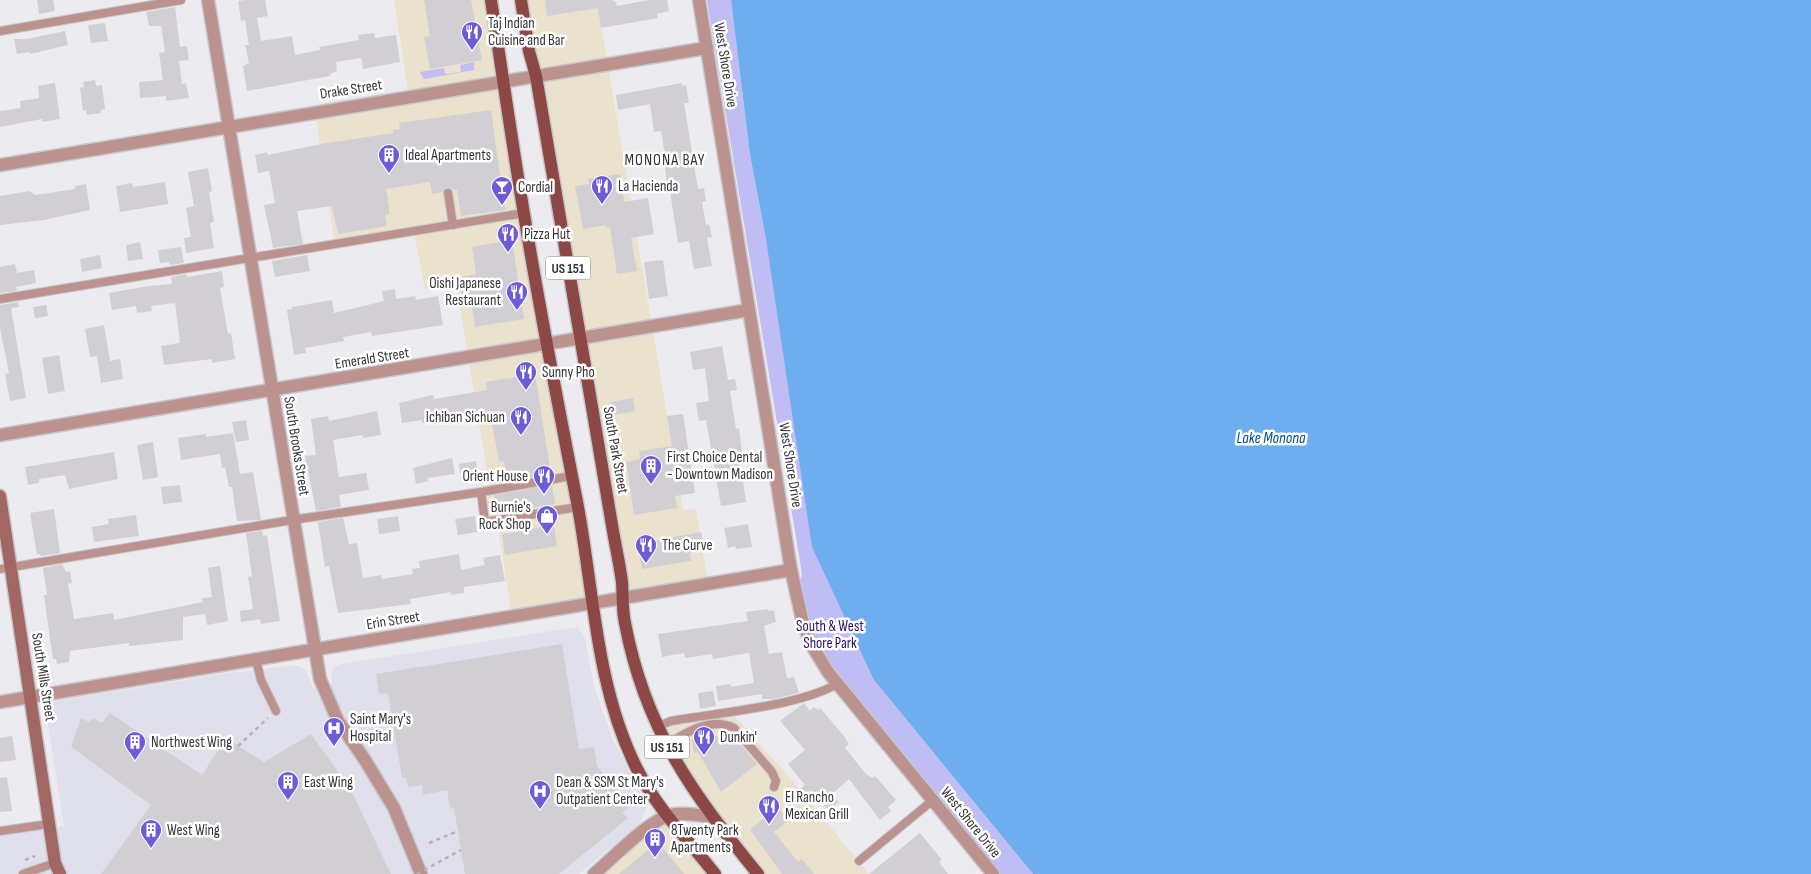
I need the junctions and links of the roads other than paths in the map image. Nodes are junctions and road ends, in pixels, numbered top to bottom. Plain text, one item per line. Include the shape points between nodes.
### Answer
1 (181, 0) edge
2 (208, 0) edge
3 (491, 0) edge
4 (521, 0) edge
5 (699, 0) edge
6 (0, 30) edge
7 (707, 48) junction
8 (536, 76) junction
9 (504, 82) junction
10 (228, 126) junction
11 (0, 165) edge
12 (448, 192) dead end
13 (524, 213) junction
14 (453, 225) junction
15 (250, 259) junction
16 (0, 299) edge
17 (749, 310) junction
18 (580, 339) junction
19 (547, 345) junction
20 (272, 390) junction
21 (0, 435) edge
22 (571, 476) junction
23 (481, 492) junction
24 (0, 496) edge
25 (578, 508) junction
26 (292, 520) junction
27 (5, 568) edge
28 (791, 570) junction
29 (622, 599) junction
30 (592, 604) junction
31 (314, 650) junction
32 (256, 660) junction
33 (837, 684) junction
34 (30, 697) junction
35 (0, 702) edge
36 (276, 711) road end
37 (657, 726) junction
38 (666, 745) junction
39 (774, 787) dead end
40 (933, 800) junction
41 (668, 816) junction
42 (712, 817) junction
43 (49, 824) junction
44 (0, 831) edge
45 (859, 862) dead end
46 (56, 870) edge
47 (23, 874) edge
48 (419, 874) edge
49 (594, 874) edge
50 (714, 874) edge
51 (758, 874) edge
52 (993, 874) edge

1 - 6 lane
2 - 10 street, South Brooks Street
3 - 9 main road, US 151
4 - 8 main road, South Park Street / US 151
5 - 7 street, West Shore Drive
7 - 8 street, Drake Street
7 - 17 street, West Shore Drive
8 - 9 street, Drake Street
8 - 18 main road, South Park Street / US 151
9 - 10 street, Drake Street
9 - 13 main road, US 151
10 - 11 street, Drake Street
10 - 15 street, South Brooks Street
12 - 14 lane
13 - 14 lane
13 - 19 main road, US 151
14 - 15 lane
15 - 16 lane
15 - 20 street, South Brooks Street
17 - 18 street, Emerald Street
17 - 28 street, West Shore Drive
18 - 19 street, Emerald Street
18 - 29 main road, South Park Street / US 151 via 622,580
19 - 20 street, Emerald Street
19 - 22 main road, US 151
20 - 21 street, Emerald Street
20 - 26 street, South Brooks Street
22 - 23 lane
22 - 25 main road, US 151
23 - 25 lane via 485,522
23 - 26 lane
24 - 27 street, South Mills Street
25 - 30 main road, US 151
26 - 27 lane
26 - 31 street, South Brooks Street
27 - 34 street, South Mills Street
28 - 29 street, Erin Street
28 - 33 street, West Shore Drive via 802,622 811,644
29 - 30 street, Erin Street
29 - 37 main road, South Park Street / US 151 via 634,662
30 - 31 street, Erin Street
30 - 41 main road, US 151 via 615,712 636,767
31 - 32 street, Erin Street
31 - 48 street, South Brooks Street via 320,679 338,722 385,792 408,839
32 - 34 street, Erin Street
32 - 36 lane via 261,680
33 - 37 lane via 824,691 777,703
33 - 40 street, West Shore Drive
34 - 35 street, Erin Street
34 - 43 street, South Mills Street
37 - 38 main road, South Park Street / US 151
38 - 39 lane via 691,729 726,724 734,728 772,772 776,781
38 - 42 main road, South Park Street / US 151
40 - 45 lane
40 - 52 street, West Shore Drive
41 - 42 street
41 - 49 street via 653,824
41 - 50 main road, US 151
42 - 51 main road, South Park Street / US 151
43 - 44 lane
43 - 46 street, South Mills Street
46 - 47 lane

